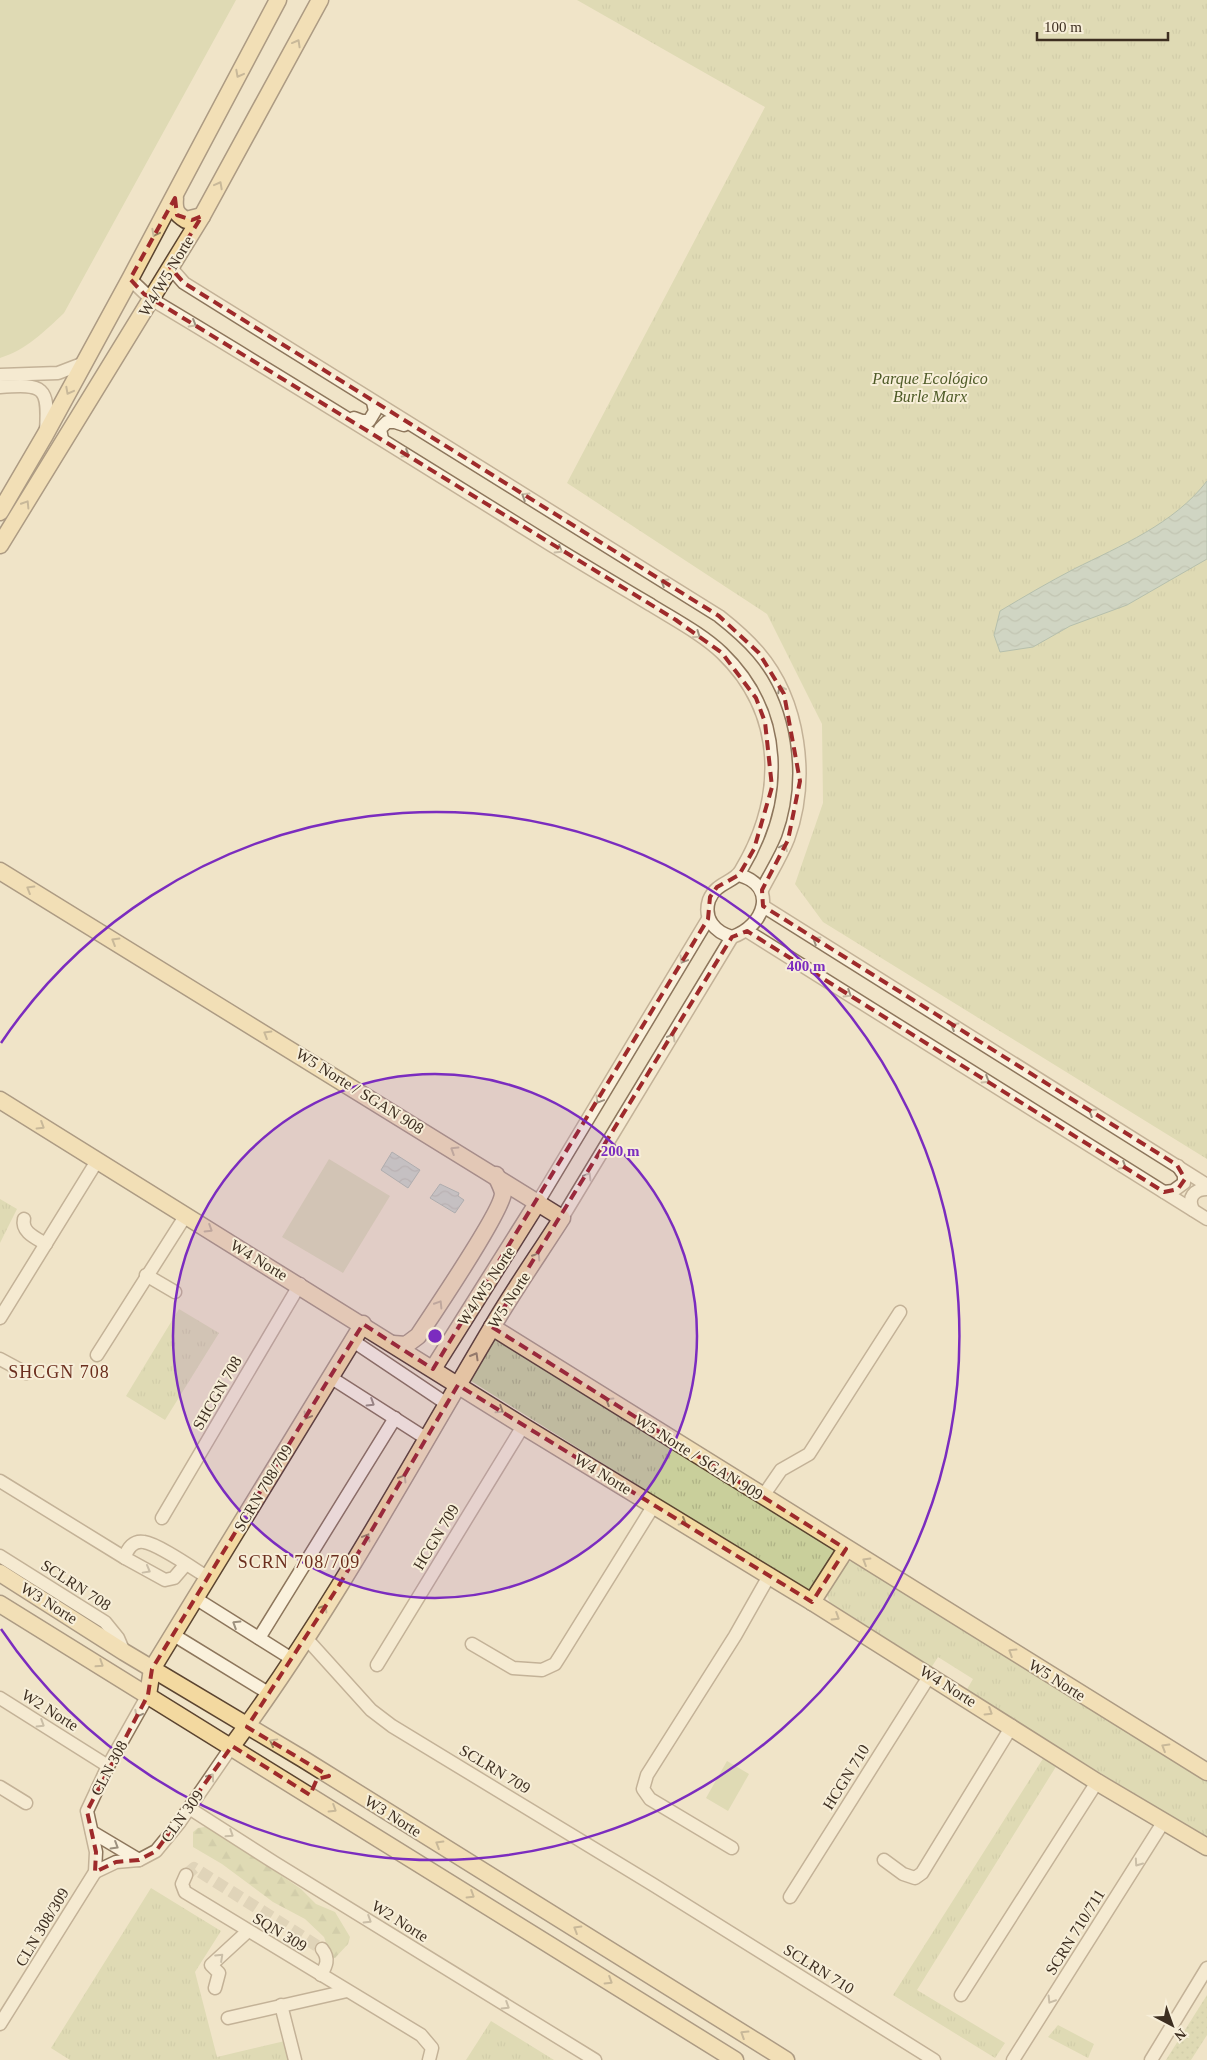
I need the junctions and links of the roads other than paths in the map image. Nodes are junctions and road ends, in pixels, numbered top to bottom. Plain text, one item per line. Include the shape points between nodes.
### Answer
1 (278, 0) edge
2 (320, 0) edge
3 (175, 198) junction
4 (202, 216) junction
5 (170, 267) junction
6 (130, 279) junction
7 (151, 299) junction
8 (98, 338) junction
9 (121, 350) junction
10 (84, 363) junction
11 (0, 375) edge
12 (0, 387) edge
13 (304, 390) junction
14 (373, 402) junction
15 (46, 436) junction
16 (382, 439) junction
17 (440, 443) junction
18 (0, 512) edge
19 (0, 545) edge
20 (0, 871) edge
21 (738, 875) junction
22 (762, 890) junction
23 (763, 906) junction
24 (708, 918) junction
25 (747, 931) junction
26 (732, 937) junction
27 (0, 1100) edge
28 (96, 1161) junction
29 (1177, 1165) junction
30 (496, 1175) junction
31 (1207, 1187) edge
32 (1164, 1192) junction
33 (538, 1202) junction
34 (1193, 1210) junction
35 (186, 1215) junction
36 (562, 1218) junction
37 (1207, 1218) edge
38 (24, 1219) dead end
39 (46, 1244) junction
40 (146, 1275) junction
41 (300, 1284) junction
42 (175, 1292) dead end
43 (900, 1312) dead end
44 (0, 1318) edge
45 (363, 1324) junction
46 (492, 1327) junction
47 (353, 1341) junction
48 (393, 1344) junction
49 (97, 1355) dead end
50 (0, 1359) edge
51 (433, 1369) junction
52 (26, 1373) dead end
53 (330, 1378) junction
54 (458, 1385) junction
55 (447, 1404) junction
56 (395, 1418) junction
57 (523, 1426) junction
58 (427, 1438) junction
59 (0, 1482) edge
60 (763, 1496) junction
61 (654, 1505) junction
62 (162, 1518) dead end
63 (846, 1549) junction
64 (0, 1556) edge
65 (125, 1558) junction
66 (186, 1564) junction
67 (0, 1573) edge
68 (769, 1576) junction
69 (207, 1577) junction
70 (907, 1586) joint
71 (195, 1598) junction
72 (812, 1602) junction
73 (0, 1604) edge
74 (66, 1614) junction
75 (28, 1621) junction
76 (97, 1634) junction
77 (172, 1634) junction
78 (259, 1638) junction
79 (306, 1638) junction
80 (472, 1644) dead end
81 (79, 1651) junction
82 (124, 1652) junction
83 (292, 1659) junction
84 (377, 1665) dead end
85 (152, 1669) junction
86 (930, 1675) junction
87 (270, 1694) junction
88 (148, 1695) junction
89 (0, 1698) edge
90 (1012, 1726) junction
91 (247, 1727) junction
92 (232, 1746) junction
93 (303, 1759) junction
94 (108, 1766) junction
95 (266, 1768) junction
96 (1207, 1772) edge
97 (329, 1776) junction
98 (1097, 1782) junction
99 (0, 1788) edge
100 (310, 1795) junction
101 (26, 1803) dead end
102 (189, 1808) junction
103 (1164, 1821) junction
104 (92, 1832) junction
105 (1207, 1847) edge
106 (732, 1848) dead end
107 (139, 1860) junction
108 (884, 1860) dead end
109 (95, 1872) junction
110 (186, 1875) dead end
111 (790, 1897) dead end
112 (686, 1905) joint
113 (248, 1931) junction
114 (322, 1949) dead end
115 (1207, 1968) edge
116 (320, 1975) junction
117 (215, 1988) dead end
118 (347, 1991) junction
119 (961, 1995) dead end
120 (281, 2005) junction
121 (228, 2018) dead end
122 (0, 2024) edge
123 (295, 2060) edge
124 (429, 2060) edge
125 (595, 2060) edge
126 (735, 2060) edge
127 (786, 2060) edge
128 (934, 2060) edge
129 (1013, 2060) edge
130 (1151, 2060) edge

1 -> 3 main road, W4/W5 Norte
4 -> 2 main road, W4/W5 Norte
3 - 4 main road via 174,209 180,217 186,220
3 -> 6 main road, W4/W5 Norte
4 - 5 main road, W4/W5 Norte
5 - 7 main road, W4/W5 Norte
5 - 14 street via 184,283
6 - 7 street
6 - 8 main road, W4/W5 Norte
7 - 9 main road, W4/W5 Norte
7 -> 13 street
8 - 9 main road via 105,332 114,333
8 - 10 main road, W4/W5 Norte
19 -> 9 main road, W4/W5 Norte
10 - 11 street via 58,373
10 -> 15 main road, W4/W5 Norte
12 - 15 street via 36,386 42,391 48,406
13 - 14 street via 362,422 371,418 375,411
13 - 16 street
14 - 17 street
15 - 18 main road, W4/W5 Norte
16 - 17 street via 380,429 390,422 400,423
16 -> 21 street via 676,620 722,653 737,671 756,698 762,714 772,766 769,804 763,826
22 -> 17 street via 788,840 800,781 792,720 784,694 759,653 719,616
30 -> 20 main road, W5 Norte / SGAN 908
21 - 22 street via 753,880
21 - 24 street via 713,892
22 - 23 street
23 - 25 street
29 -> 23 street
24 - 26 street via 714,928
24 -> 33 street
25 - 26 street
25 -> 32 street
36 -> 26 street
27 -> 28 main road, W4 Norte
28 - 35 main road, W4 Norte
28 - 39 street
29 - 31 street
29 - 32 street via 1184,1175 1184,1183 1173,1192
30 - 33 main road, W5 Norte / SGAN 908
48 -> 30 main road via 406,1345 418,1336 481,1237 503,1194
31 - 34 street via 1192,1195 1190,1203
32 - 34 street
33 - 36 main road, W5 Norte / SGAN 908
33 - 51 main road, W4/W5 Norte
34 - 37 street
35 - 40 street
35 -> 41 main road, W4 Norte
46 -> 36 main road, W5 Norte
38 - 39 street via 26,1231
39 - 44 street
40 - 42 street
40 - 49 street
41 - 45 main road, W4 Norte
41 - 62 street, SHCGN 708
43 - 60 street via 809,1454 780,1470
45 - 47 main road, SCRN 708/709
45 - 48 main road, W4 Norte
54 -> 46 main road, W5 Norte
60 -> 46 main road, W5 Norte / SGAN 909
47 - 53 main road, SCRN 708/709
47 - 55 street
48 - 51 main road, W4 Norte
50 - 52 street
51 - 54 main road, W4 Norte
53 -> 56 street
53 -> 69 main road, SCRN 708/709
54 - 55 main road
54 -> 57 main road, W4 Norte
55 - 58 main road
56 - 58 street
56 - 78 street
57 - 61 main road, W4 Norte
57 - 84 street, HCGN 709
79 -> 58 main road
59 - 65 street
60 - 63 main road, W5 Norte / SGAN 909
61 -> 68 main road, W4 Norte
61 - 80 street via 562,1653 549,1668 513,1668
70 -> 63 main road, W5 Norte / SGAN 909
63 - 72 main road
64 - 82 street, SCLRN 708 via 105,1622
65 -> 66 street via 165,1580 174,1578
65 - 66 street via 130,1546 142,1541
66 - 69 street
67 - 74 main road, W3 Norte
68 - 72 main road, W4 Norte
68 - 106 street via 644,1783 644,1792 650,1799
69 - 71 main road, SCRN 708/709
96 -> 70 main road, W5 Norte
71 - 77 main road, SCRN 708/709
78 -> 71 street
72 -> 86 main road, W4 Norte
73 - 75 main road, W3 Norte
74 - 75 main road via 69,1624 60,1632
74 - 76 main road, W3 Norte
75 - 81 main road, W3 Norte
76 - 81 main road via 79,1634 75,1642
76 - 82 main road, W3 Norte
77 - 85 main road, SCRN 708/709
77 - 87 street
78 - 83 street
79 - 83 main road
79 - 112 street, SCLRN 709 via 379,1717
81 -> 88 main road, W3 Norte
82 - 85 main road, W3 Norte
83 - 87 main road
85 - 88 main road, CLN 308
85 - 91 main road, W3 Norte
86 -> 90 main road, W4 Norte
86 - 111 street, HCGN 710
87 - 91 main road
88 - 92 main road, W3 Norte
88 -> 94 street, CLN 308
89 -> 94 street, W2 Norte
90 - 98 main road, W4 Norte
90 - 108 street via 922,1873 915,1878 909,1877
91 - 92 main road, CLN 309
93 -> 91 main road, W3 Norte
92 - 95 main road, W3 Norte
102 -> 92 street, CLN 309
93 - 95 main road via 305,1772 300,1779
93 - 97 main road, W3 Norte
94 - 104 street, CLN 308 via 87,1811
95 - 100 main road, W3 Norte
97 - 100 main road via 316,1780
127 -> 97 main road, W3 Norte
98 - 103 main road, W4 Norte
98 - 119 street
99 - 101 street
100 -> 126 main road, W3 Norte
102 - 107 street, CLN 309 via 156,1851
102 -> 125 street, W2 Norte
103 - 105 main road, W4 Norte
103 -> 129 street, SCRN 710/711
104 -> 107 street
104 - 109 street, CLN 308
107 - 109 street, CLN 309 via 116,1862
109 - 122 street, CLN 308/309
110 - 113 street, SQN 309 via 183,1889
112 - 128 street, SCLRN 710
113 - 116 street, SQN 309
117 -> 113 street via 219,1973 211,1965
114 - 116 street via 327,1963
115 - 130 street
116 - 118 street, SQN 309
118 - 120 street
118 - 124 street, SQN 309 via 421,2035 432,2048
120 - 121 street
120 - 123 street

